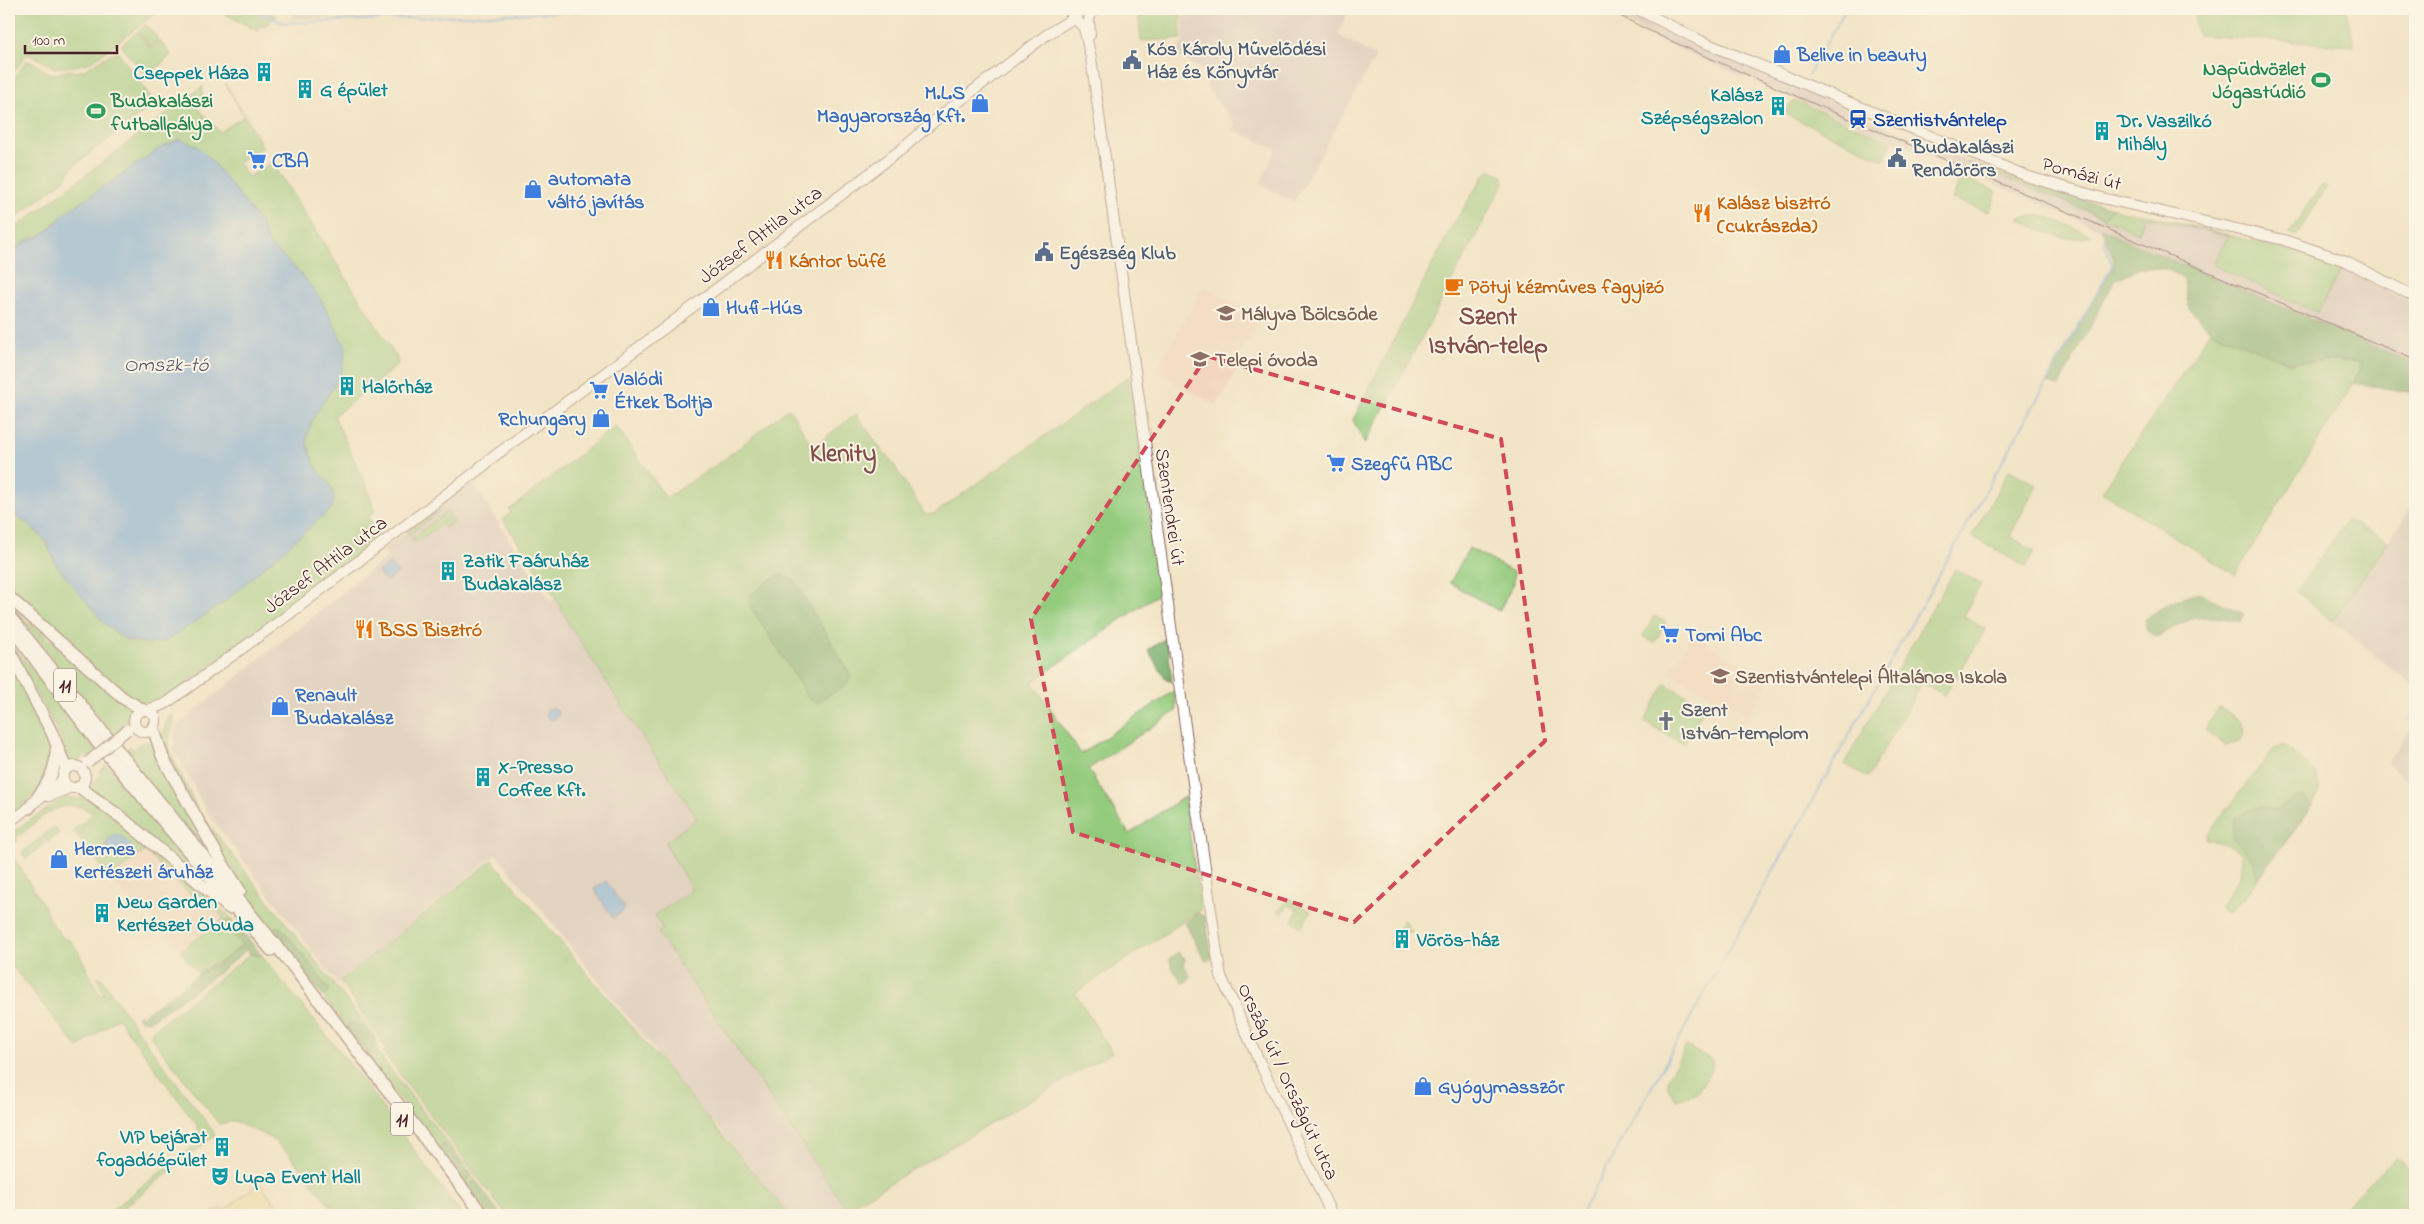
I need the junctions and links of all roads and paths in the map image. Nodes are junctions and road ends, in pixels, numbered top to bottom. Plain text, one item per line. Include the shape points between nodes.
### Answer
1 (1070, 9) edge
2 (1637, 9) edge
3 (1091, 12) edge
4 (1078, 20) junction
5 (1045, 36) junction
6 (1091, 58) junction
7 (2415, 298) edge
8 (9, 597) edge
9 (9, 616) edge
10 (9, 624) edge
11 (9, 650) edge
12 (189, 687) junction
13 (145, 710) junction
14 (154, 725) junction
15 (133, 730) junction
16 (53, 736) junction
17 (86, 768) junction
18 (64, 774) junction
19 (75, 787) junction
20 (29, 808) junction
21 (9, 823) edge
22 (253, 922) junction
23 (1218, 960) joint
24 (474, 1215) edge
25 (483, 1215) edge
26 (1332, 1215) edge

1 - 4 main road
1 - 5 main road
2 - 7 main road, Pomázi út via 1700,41 2029,177 2102,198 2293,242 2346,261
3 - 4 main road
3 - 6 main road
4 - 5 main road via 1067,22
4 - 6 main road via 1084,28
5 - 12 main road, József Attila utca via 902,149
6 - 23 main road, Szentendrei út
8 - 13 main road via 124,698
9 - 22 main road, 11
10 - 22 main road, 11 via 100,746
11 - 16 main road
12 - 13 main road, József Attila utca via 165,704
12 - 14 main road, József Attila utca via 162,711
13 - 14 main road via 154,715
13 - 15 main road via 137,713
14 - 15 main road via 148,731
14 - 22 main road via 163,758 219,858 250,905
15 - 17 main road, bridge
16 - 18 main road
16 - 20 main road via 56,760 50,779
17 - 18 main road via 72,766
17 - 19 main road via 84,782
18 - 19 main road via 66,785
18 - 20 street
19 - 20 street
19 - 22 main road via 122,818
20 - 21 street
22 - 24 main road, 11
22 - 25 main road, 11 via 362,1055
23 - 26 main road, Ország út / Országút utca via 1221,976 1259,1061

